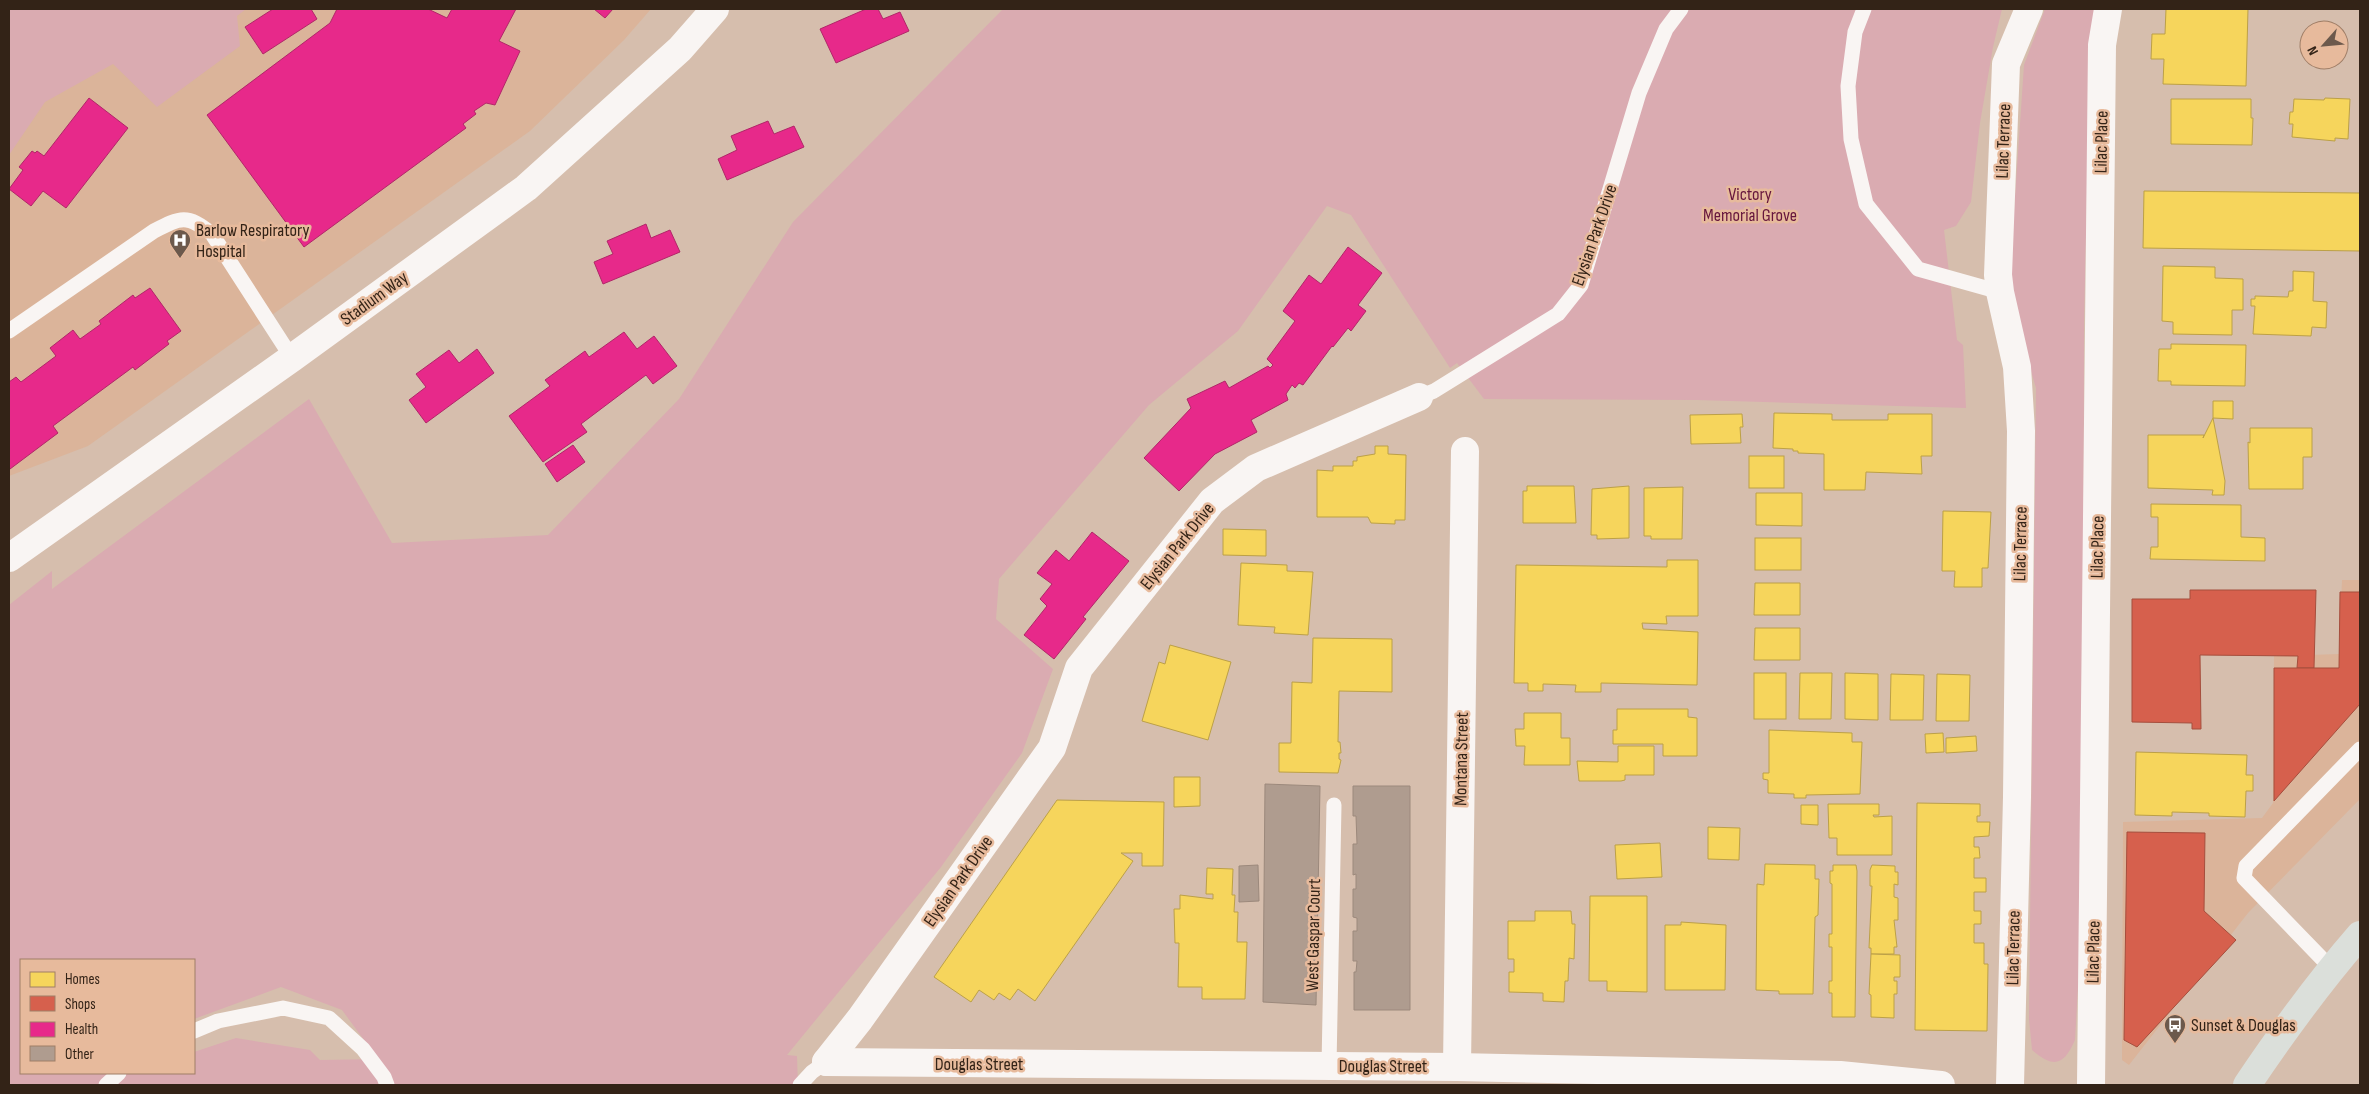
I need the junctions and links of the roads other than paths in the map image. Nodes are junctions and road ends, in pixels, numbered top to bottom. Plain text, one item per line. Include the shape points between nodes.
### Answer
1 (715, 9) edge
2 (1681, 9) edge
3 (1864, 9) edge
4 (2029, 9) edge
5 (2108, 9) edge
6 (2000, 292) junction
7 (9, 331) edge
8 (292, 358) junction
9 (1419, 397) joint
10 (1465, 451) dead end
11 (9, 558) edge
12 (2360, 748) edge
13 (1334, 806) dead end
14 (2360, 935) edge
15 (2331, 968) junction
16 (195, 1031) edge
17 (826, 1062) junction
18 (1329, 1066) junction
19 (1457, 1067) junction
20 (118, 1074) edge
21 (1840, 1080) edge
22 (106, 1085) edge
23 (387, 1085) edge
24 (800, 1085) edge
25 (1941, 1085) edge
26 (2010, 1085) edge
27 (2091, 1085) edge
28 (2247, 1085) edge

1 - 8 street, Stadium Way via 680,49 526,188
2 - 9 lane, Elysian Park Drive via 1666,28 1639,93 1581,285 1558,314 1434,391
3 - 6 lane via 1855,32 1848,86 1851,138 1866,204 1918,269
4 - 6 street, Lilac Terrace via 2006,64
5 - 27 street, Lilac Place via 2102,45
6 - 26 street, Lilac Terrace via 2017,366 2021,431
7 - 8 lane via 154,231 174,221 195,221 212,234
8 - 11 street, Stadium Way
9 - 17 street, Elysian Park Drive via 1256,468 1212,501 1079,668 1052,748
10 - 19 street, Montana Street
12 - 15 lane via 2246,866 2244,878
13 - 18 lane, West Gaspar Court
14 - 15 main road
15 - 28 main road
16 - 23 lane via 218,1020 283,1008 329,1018 363,1049
17 - 18 street, Douglas Street
17 - 24 lane, Elysian Park Drive
18 - 19 street, Douglas Street
19 - 21 street, Douglas Street
20 - 22 lane
21 - 25 street, Douglas Street

